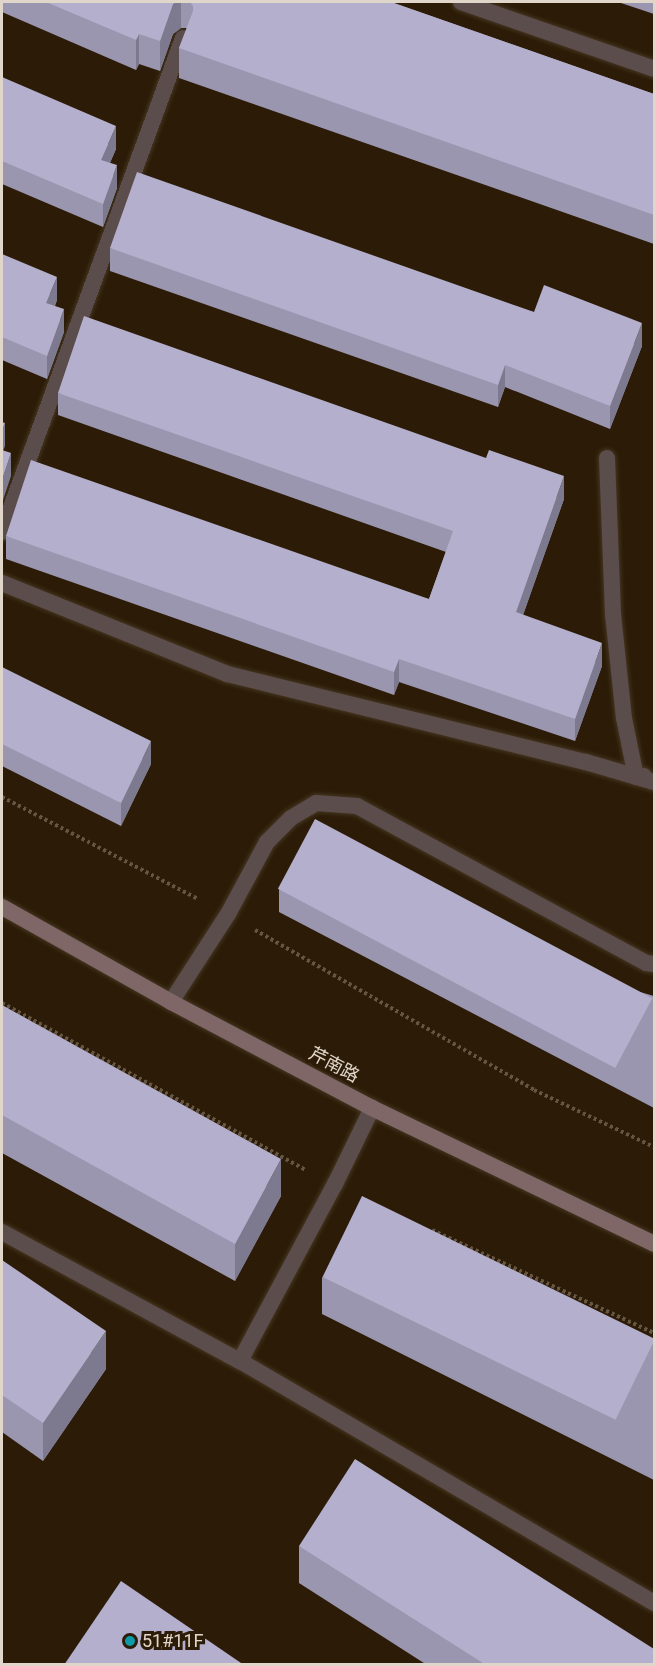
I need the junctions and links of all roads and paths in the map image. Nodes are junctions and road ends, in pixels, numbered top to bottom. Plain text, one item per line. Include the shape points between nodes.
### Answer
1 (461, 2) edge
2 (183, 38) edge
3 (654, 69) edge
4 (607, 458) dead end
5 (2, 532) edge
6 (2, 583) edge
7 (654, 775) edge
8 (636, 777) junction
9 (654, 782) edge
10 (2, 797) edge
11 (2, 908) edge
12 (228, 914) junction
13 (654, 964) edge
14 (171, 1002) junction
15 (372, 1108) junction
16 (654, 1147) edge
17 (2, 1232) edge
18 (654, 1244) edge
19 (240, 1361) junction
20 (654, 1603) edge

1 - 3 street
2 - 5 street
4 - 8 street via 613,614 624,718
6 - 8 street via 227,674
7 - 8 street
8 - 9 street
10 - 12 path
11 - 14 main road, 芹南路
12 - 13 street via 267,842 291,818 316,803 357,806
12 - 14 street
12 - 16 path via 534,1090
14 - 15 main road, 芹南路
15 - 18 main road, 芹南路
15 - 19 street
17 - 19 street
19 - 20 street

